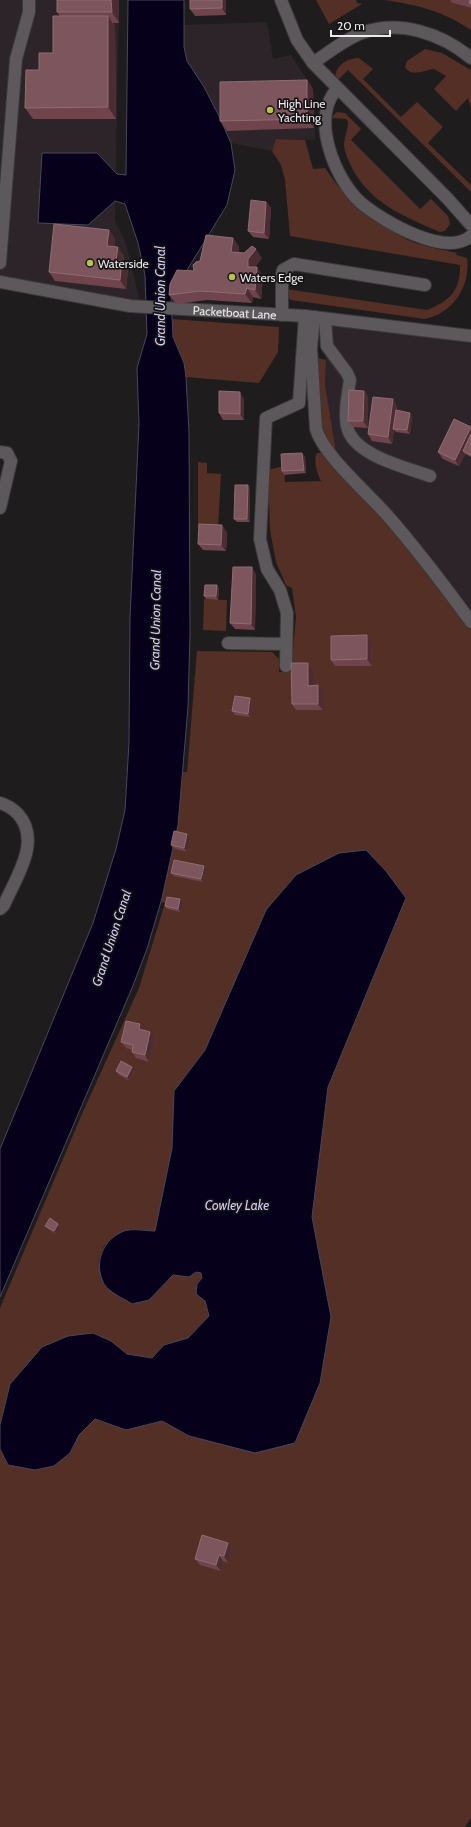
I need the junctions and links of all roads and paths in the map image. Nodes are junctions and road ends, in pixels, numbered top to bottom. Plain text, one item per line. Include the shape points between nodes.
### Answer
1 (29, 0) edge
2 (281, 0) edge
3 (471, 58) edge
4 (313, 63) junction
5 (337, 89) junction
6 (471, 225) edge
7 (471, 236) edge
8 (0, 263) edge
9 (0, 282) edge
10 (425, 285) dead end
11 (282, 315) junction
12 (315, 318) junction
13 (471, 336) edge
14 (0, 452) edge
15 (430, 476) dead end
16 (0, 508) edge
17 (471, 622) edge
18 (228, 643) dead end
19 (286, 644) junction
20 (286, 666) dead end
21 (0, 802) edge
22 (0, 909) edge

1 - 8 street via 29,12 16,59
2 - 4 street via 297,40
3 - 4 street via 460,48 436,36 419,30 391,27 362,33
4 - 5 street
5 - 6 street
5 - 7 street via 328,103 325,116 326,130 332,157 352,193 369,208 416,235 452,244
9 - 11 street, Packetboat Lane via 130,306
10 - 11 street via 294,264 283,270 282,274
11 - 12 street, Packetboat Lane
12 - 13 street, Packetboat Lane
12 - 15 street via 327,346 350,380 346,423 350,436 357,445 368,452
12 - 17 street via 311,348 316,429 320,440 436,573
12 - 19 street via 299,403 266,418 260,539 267,569 280,590 287,613
14 - 16 street via 6,453 11,461
18 - 19 street
19 - 20 street
21 - 22 street via 10,807 26,824 29,838 28,850

